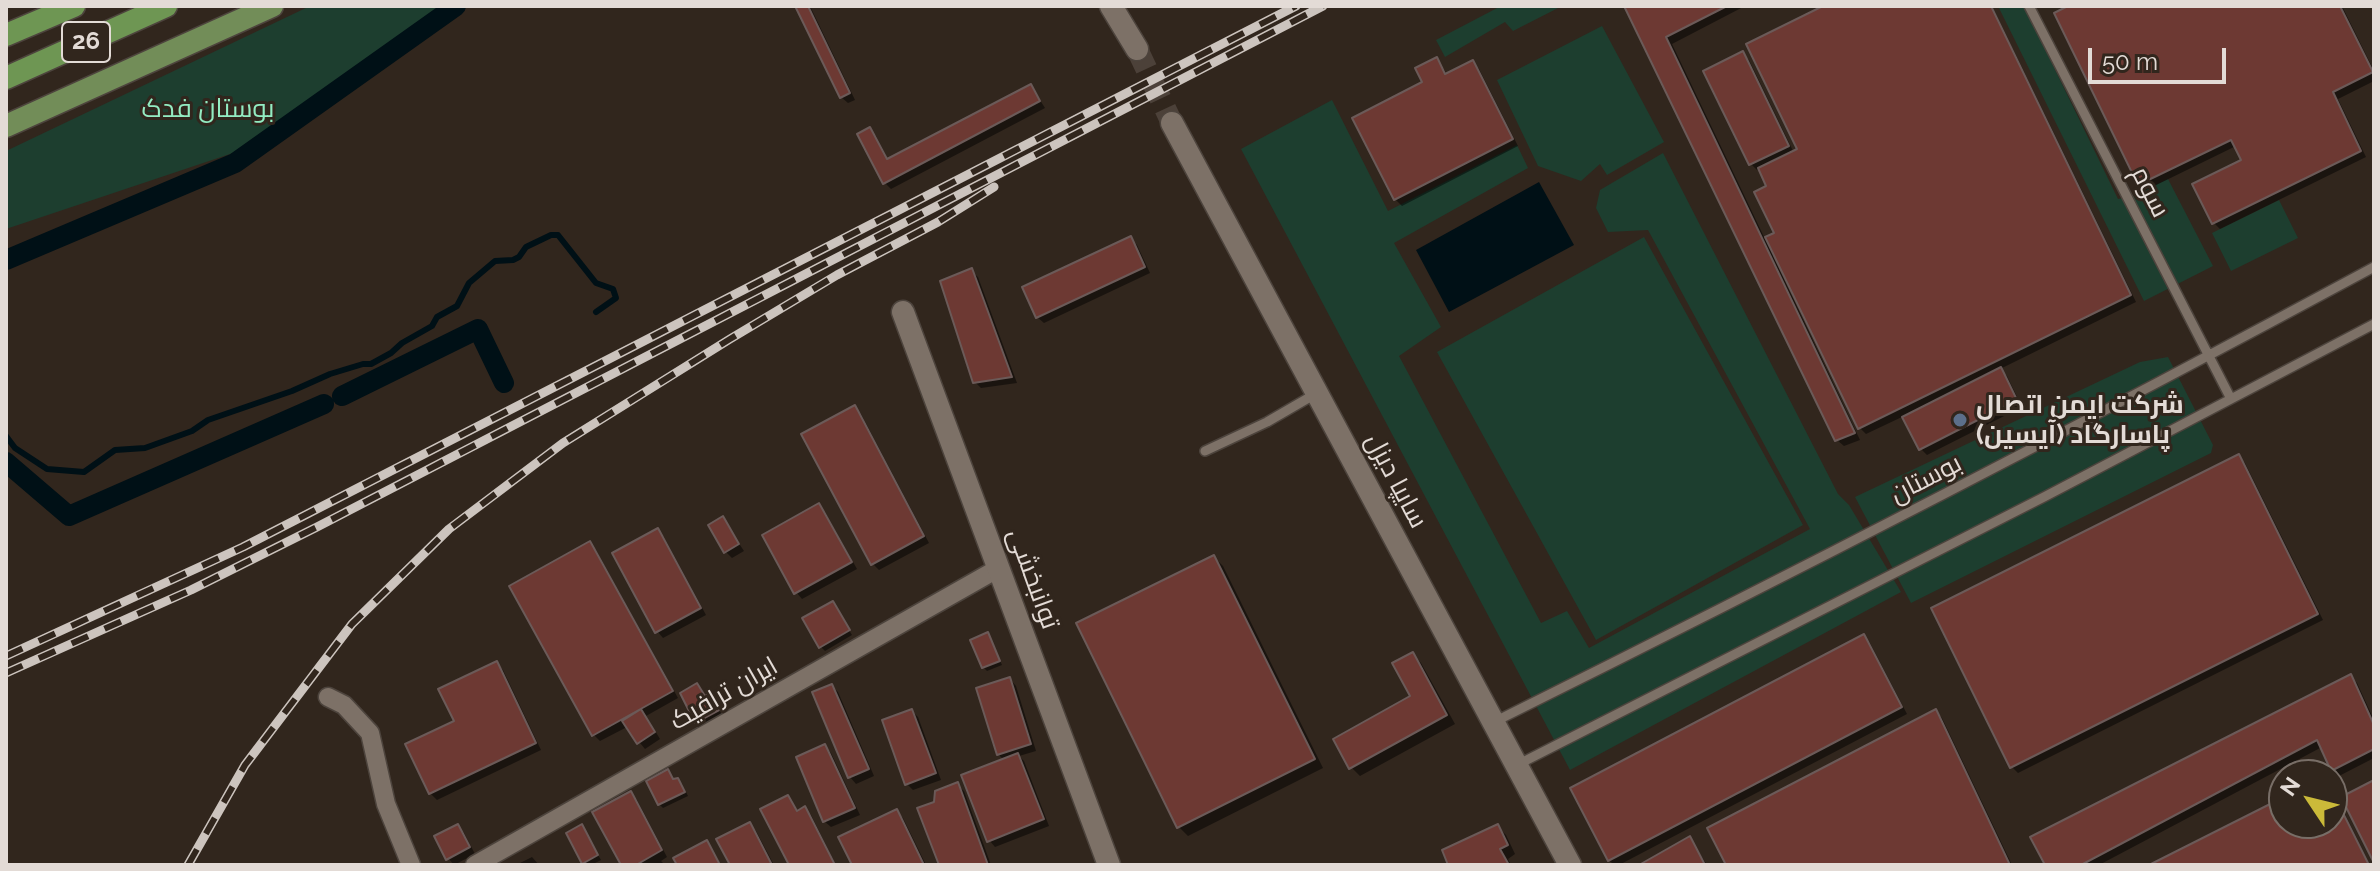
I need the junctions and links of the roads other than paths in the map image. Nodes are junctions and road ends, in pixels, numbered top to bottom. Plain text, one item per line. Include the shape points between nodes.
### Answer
1 (74, 6) edge
2 (166, 6) edge
3 (272, 6) edge
4 (1111, 6) edge
5 (2029, 6) edge
6 (6, 35) edge
7 (1137, 49) tunnel mouth
8 (6, 78) edge
9 (1172, 123) tunnel mouth
10 (6, 126) edge
11 (2374, 267) edge
12 (903, 312) dead end
13 (2374, 324) edge
14 (2209, 356) junction
15 (1317, 393) junction
16 (2231, 399) junction
17 (1205, 451) dead end
18 (999, 568) junction
19 (328, 697) dead end
20 (1494, 722) junction
21 (1517, 765) junction
22 (411, 865) edge
23 (475, 865) edge
24 (1109, 865) edge
25 (1570, 865) edge

1 - 6 highway, 26
2 - 8 highway, 26
3 - 10 main road
4 - 7 street
5 - 14 lane, سوم
9 - 15 street, سایپا دیزل
11 - 14 lane, بوستان
12 - 18 street, توانبخشی
13 - 16 lane
14 - 16 lane, سوم
14 - 20 lane, بوستان
15 - 17 lane
15 - 20 street, سایپا دیزل
16 - 21 lane
18 - 23 street, ایران ترافیک
18 - 24 street, توانبخشی
19 - 22 street via 344,705 370,733 386,804
20 - 21 street, سایپا دیزل
21 - 25 street, سایپا دیزل

